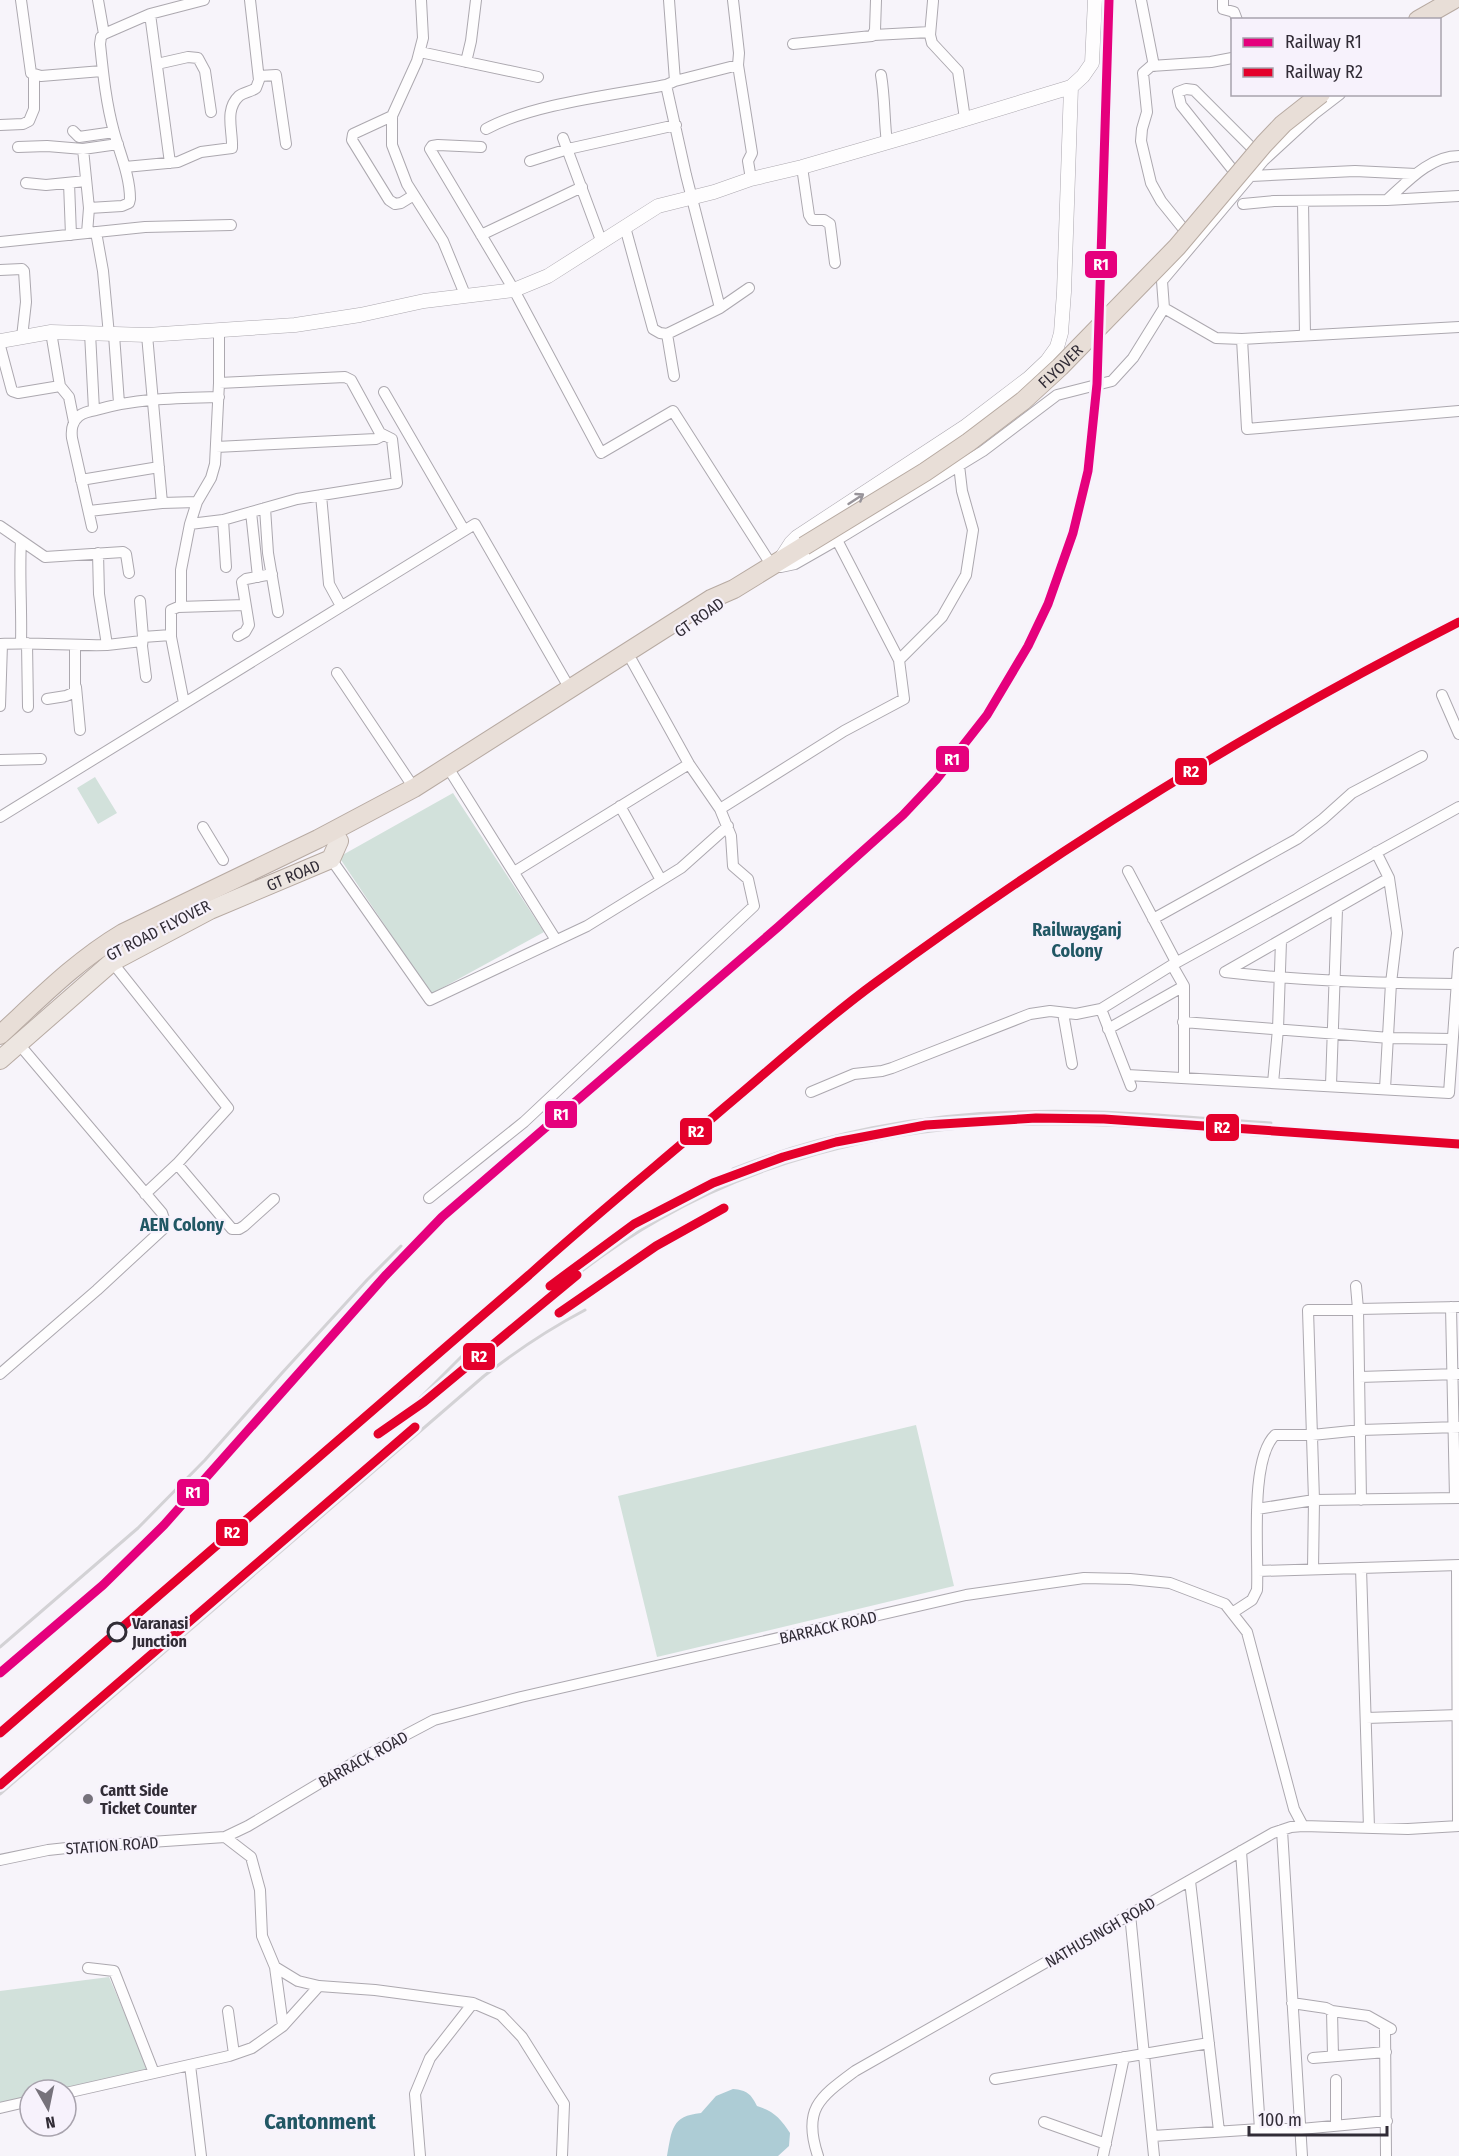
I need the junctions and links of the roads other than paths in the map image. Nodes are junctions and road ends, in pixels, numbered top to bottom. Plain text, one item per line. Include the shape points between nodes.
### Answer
1 (21, 0) edge
2 (98, 0) edge
3 (204, 0) edge
4 (250, 0) edge
5 (421, 0) edge
6 (476, 0) edge
7 (669, 0) edge
8 (733, 0) edge
9 (876, 0) edge
10 (1095, 0) edge
11 (1141, 0) edge
12 (1222, 0) edge
13 (1453, 0) edge
14 (933, 1) edge
15 (1427, 11) edge
16 (150, 14) junction
17 (1236, 18) edge
18 (930, 32) junction
19 (104, 34) junction
20 (874, 35) junction
21 (793, 44) dead end
22 (420, 52) junction
23 (1231, 58) edge
24 (466, 62) junction
25 (157, 64) junction
26 (738, 65) junction
27 (1154, 66) junction
28 (102, 71) junction
29 (881, 75) dead end
30 (34, 76) junction
31 (259, 76) junction
32 (538, 76) dead end
33 (670, 83) junction
34 (1071, 87) junction
35 (1318, 96) edge
36 (1337, 96) edge
37 (211, 112) dead end
38 (392, 116) junction
39 (965, 119) junction
40 (0, 125) edge
41 (676, 125) junction
42 (486, 129) dead end
43 (73, 131) dead end
44 (114, 132) junction
45 (563, 138) dead end
46 (887, 143) junction
47 (118, 144) junction
48 (286, 144) dead end
49 (18, 147) dead end
50 (481, 147) dead end
51 (83, 148) junction
52 (568, 149) junction
53 (1459, 156) edge
54 (1264, 160) junction
55 (530, 161) dead end
56 (170, 163) junction
57 (125, 167) junction
58 (802, 167) junction
59 (1416, 174) junction
60 (752, 178) junction
61 (1247, 180) junction
62 (86, 181) junction
63 (26, 183) dead end
64 (69, 183) junction
65 (582, 187) junction
66 (414, 195) junction
67 (1459, 196) edge
68 (692, 197) junction
69 (1387, 200) junction
70 (1303, 201) junction
71 (1244, 204) dead end
72 (89, 208) junction
73 (231, 225) dead end
74 (625, 227) junction
75 (91, 233) junction
76 (71, 235) junction
77 (481, 235) junction
78 (0, 242) edge
79 (602, 243) junction
80 (1195, 244) junction
81 (835, 263) dead end
82 (0, 270) edge
83 (749, 288) dead end
84 (514, 290) junction
85 (466, 297) junction
86 (720, 308) junction
87 (1164, 308) junction
88 (1459, 327) edge
89 (219, 329) junction
90 (51, 332) junction
91 (90, 333) junction
92 (667, 334) junction
93 (111, 335) junction
94 (147, 335) junction
95 (1305, 335) junction
96 (22, 337) junction
97 (1242, 339) junction
98 (0, 344) edge
99 (674, 376) dead end
100 (219, 383) junction
101 (1020, 385) junction
102 (60, 386) junction
103 (384, 392) dead end
104 (219, 397) junction
105 (153, 399) junction
106 (119, 403) junction
107 (1038, 409) junction
108 (94, 410) junction
109 (1459, 411) edge
110 (74, 422) junction
111 (380, 433) junction
112 (216, 447) junction
113 (959, 465) junction
114 (159, 467) junction
115 (81, 480) junction
116 (321, 495) junction
117 (162, 502) junction
118 (196, 502) junction
119 (265, 508) junction
120 (89, 511) junction
121 (251, 512) junction
122 (223, 520) junction
123 (190, 524) junction
124 (0, 526) edge
125 (93, 527) dead end
126 (464, 530) junction
127 (837, 540) junction
128 (21, 541) junction
129 (98, 553) junction
130 (776, 564) junction
131 (226, 567) dead end
132 (129, 573) dead end
133 (272, 574) junction
134 (258, 577) junction
135 (734, 589) junction
136 (140, 601) dead end
137 (245, 605) junction
138 (341, 606) junction
139 (182, 607) junction
140 (278, 612) dead end
141 (171, 635) junction
142 (238, 636) dead end
143 (143, 639) junction
144 (24, 643) junction
145 (1, 644) edge
146 (107, 645) junction
147 (75, 646) junction
148 (899, 660) junction
149 (632, 661) junction
150 (336, 673) dead end
151 (146, 677) dead end
152 (76, 687) junction
153 (570, 689) junction
154 (1442, 695) dead end
155 (47, 699) dead end
156 (184, 703) junction
157 (0, 706) edge
158 (28, 707) dead end
159 (80, 730) dead end
160 (1459, 734) edge
161 (1422, 756) dead end
162 (41, 759) dead end
163 (0, 760) edge
164 (689, 764) junction
165 (452, 774) junction
166 (416, 791) junction
167 (620, 806) junction
168 (1459, 807) edge
169 (720, 808) junction
170 (0, 817) edge
171 (728, 826) junction
172 (203, 827) dead end
173 (329, 844) junction
174 (1376, 852) junction
175 (223, 860) dead end
176 (1128, 871) dead end
177 (514, 872) junction
178 (1389, 878) junction
179 (661, 880) junction
180 (1337, 909) junction
181 (1154, 919) junction
182 (556, 940) junction
183 (1281, 941) junction
184 (1459, 953) edge
185 (111, 962) junction
186 (1174, 964) junction
187 (1280, 978) junction
188 (1335, 981) junction
189 (1391, 983) junction
190 (1456, 984) junction
191 (1184, 986) junction
192 (1101, 1009) junction
193 (1063, 1012) junction
194 (1183, 1022) junction
195 (1108, 1029) junction
196 (1278, 1029) junction
197 (0, 1030) edge
198 (1332, 1034) junction
199 (0, 1035) edge
200 (1390, 1038) junction
201 (1452, 1039) junction
202 (18, 1043) junction
203 (0, 1050) edge
204 (0, 1060) edge
205 (1072, 1064) dead end
206 (1184, 1078) junction
207 (1273, 1083) junction
208 (1331, 1085) junction
209 (1385, 1089) junction
210 (811, 1092) dead end
211 (177, 1164) junction
212 (145, 1194) junction
213 (429, 1198) dead end
214 (274, 1199) dead end
215 (1356, 1286) dead end
216 (1455, 1307) edge
217 (1358, 1309) junction
218 (0, 1374) edge
219 (1455, 1374) edge
220 (1359, 1377) junction
221 (1456, 1427) edge
222 (1361, 1430) junction
223 (1312, 1435) junction
224 (1457, 1498) edge
225 (1314, 1500) junction
226 (1361, 1500) junction
227 (1257, 1509) junction
228 (1458, 1565) edge
229 (1361, 1568) junction
230 (1313, 1569) junction
231 (1258, 1571) junction
232 (1232, 1613) junction
233 (1459, 1644) edge
234 (1459, 1715) edge
235 (1366, 1718) junction
236 (1459, 1781) edge
237 (1303, 1826) junction
238 (1459, 1826) edge
239 (1369, 1828) junction
240 (1282, 1830) junction
241 (225, 1837) junction
242 (1241, 1851) junction
243 (0, 1860) edge
244 (1190, 1881) junction
245 (1130, 1914) junction
246 (88, 1968) dead end
247 (275, 1968) junction
248 (319, 1986) junction
249 (473, 2003) junction
250 (1292, 2003) junction
251 (228, 2011) dead end
252 (1332, 2012) junction
253 (283, 2026) junction
254 (1209, 2043) junction
255 (1386, 2052) junction
256 (1145, 2053) junction
257 (234, 2054) junction
258 (1333, 2056) junction
259 (1124, 2057) junction
260 (1312, 2058) dead end
261 (190, 2065) junction
262 (154, 2073) junction
263 (995, 2079) dead end
264 (1336, 2080) dead end
265 (78, 2090) edge
266 (18, 2104) edge
267 (0, 2108) edge
268 (1387, 2121) junction
269 (1044, 2122) dead end
270 (1336, 2126) junction
271 (1260, 2129) junction
272 (1301, 2130) junction
273 (1219, 2131) junction
274 (1153, 2136) junction
275 (1106, 2144) junction
276 (201, 2156) edge
277 (420, 2156) edge
278 (562, 2156) edge
279 (818, 2156) edge
280 (1103, 2156) edge
281 (1154, 2156) edge
282 (1302, 2156) edge
283 (1386, 2156) edge

1 - 30 street via 29,69
2 - 19 street
3 - 16 street
4 - 31 street
5 - 22 street
6 - 24 street
7 - 33 street
8 - 26 street
9 - 20 street
10 - 34 street via 1092,63
11 - 27 street
12 - 17 street via 1223,9 1234,12
13 - 15 highway via 1442,8
14 - 18 street
16 - 19 street
16 - 25 street
18 - 20 street
18 - 39 street via 932,43 958,71
19 - 28 street via 100,44
20 - 21 street
22 - 24 street
22 - 38 street
23 - 27 street
24 - 32 street
25 - 37 street via 198,58 205,71
25 - 56 street
26 - 33 street
26 - 60 street via 752,153 748,161
27 - 80 street via 1143,73 1148,112 1141,141 1153,189
28 - 30 street
28 - 44 street
29 - 46 street
30 - 40 street via 34,109 29,121
31 - 48 street via 276,75
31 - 56 street via 256,88 232,104 232,148 201,152
33 - 41 street
33 - 42 street via 553,106
34 - 39 street
34 - 101 street via 1061,333 1047,361
35 - 130 highway, FLYOVER, bridge via 1283,124 1177,247 1023,401 925,472
36 - 54 street
38 - 66 street via 392,145
38 - 66 street via 353,134 352,140 389,200 401,203
39 - 46 street
41 - 52 street
41 - 68 street
43 - 44 street via 79,137
44 - 47 street
45 - 52 street
46 - 58 street
47 - 51 street
47 - 57 street
49 - 51 street
50 - 77 street via 438,145 430,149
51 - 62 street
52 - 55 street
52 - 65 street
53 - 59 street via 1442,159
54 - 61 street
54 - 61 street via 1194,90 1178,91 1181,105
56 - 57 street
57 - 72 street via 129,203
58 - 60 street
58 - 81 street via 808,215 812,220 830,224
59 - 61 street via 1355,171
59 - 69 street
60 - 68 street
61 - 80 street
62 - 64 street
62 - 72 street
63 - 64 street
64 - 76 street
65 - 77 street
65 - 79 street
66 - 85 street via 443,241
67 - 69 street
68 - 74 street via 658,206
68 - 86 street
69 - 70 street
70 - 71 street
70 - 95 street
72 - 75 street
73 - 75 street
74 - 79 street
74 - 92 street via 650,323 656,332
75 - 76 street
75 - 93 street via 103,271
76 - 78 street
77 - 84 street
79 - 84 street via 548,276
80 - 87 street via 1162,281
82 - 96 street via 22,268 24,272
83 - 86 street
84 - 85 street
84 - 130 street via 601,453 673,411
85 - 89 street via 295,325
86 - 92 street
87 - 97 street via 1216,338
87 - 107 street via 1133,358 1112,381 1057,395
88 - 95 street
89 - 94 street
89 - 100 street
90 - 91 street
90 - 96 street
90 - 102 street
91 - 93 street
91 - 108 street
92 - 99 street
93 - 94 street
93 - 106 street
94 - 105 street
95 - 97 street
96 - 98 street
97 - 109 street via 1247,429
98 - 102 street via 12,391
100 - 104 street
100 - 111 street via 345,377 351,380
101 - 107 street
130 -> 101 street via 797,537 982,415
102 - 110 street via 69,397
103 - 126 street
104 - 105 street
104 - 112 street
105 - 106 street
105 - 114 street
106 - 108 street
107 - 113 street
108 - 110 street
110 - 115 street via 71,431
111 - 112 street via 375,439
111 - 116 street via 392,438 397,483
112 - 118 street via 211,478
113 - 127 street
113 - 148 street via 973,530 966,575 942,617
114 - 115 street
114 - 117 street
115 - 120 street
116 - 119 street
116 - 138 street via 330,584
117 - 118 street
117 - 120 street
118 - 123 street
119 - 121 street
119 - 133 street
120 - 125 street
121 - 122 street
121 - 134 street
122 - 123 street
122 - 131 street
123 - 139 street via 181,570
124 - 128 street
126 - 138 street
126 - 153 street via 475,524
127 - 130 street via 795,564
127 - 148 street
128 - 129 street via 45,557
128 - 144 street
129 - 132 street via 123,552
129 - 146 street
130 - 135 highway, FLYOVER
133 - 134 street
133 - 140 street
134 - 137 street via 242,582
135 - 149 highway, GT ROAD via 719,605
135 - 153 highway, GT ROAD via 711,599
136 - 143 street
137 - 139 street
137 - 142 street via 249,625
138 - 156 street
139 - 141 street via 171,610
141 - 143 street
141 - 156 street
143 - 146 street
143 - 151 street
144 - 145 street
144 - 147 street
144 - 158 street
145 - 157 street
146 - 147 street
147 - 152 street
148 - 169 street via 904,699 844,731
149 - 164 street
149 - 165 highway, GT ROAD
150 - 166 street
152 - 155 street via 72,694
152 - 159 street
153 - 166 highway, GT ROAD
154 - 160 street
156 - 170 street
161 - 181 street via 1352,793 1297,839
162 - 163 street
164 - 167 street
164 - 169 street
165 - 166 highway, GT ROAD
165 - 177 street
166 - 173 highway, GT ROAD
167 - 177 street
167 - 179 street
168 - 174 street
169 - 171 street
171 - 179 street via 681,868
171 - 213 street via 733,866 748,879 754,906 524,1122
172 - 175 street
173 - 182 street via 430,1000
173 - 185 main road, GT ROAD
173 - 197 main road, GT ROAD via 314,834 122,929 68,966
173 - 199 highway, GT ROAD FLYOVER via 123,933 72,968
173 - 203 highway, GT ROAD FLYOVER via 101,959
174 - 178 street
174 - 186 street
176 - 181 street
177 - 182 street
178 - 180 street
178 - 189 street via 1397,933
179 - 182 street via 587,926
180 - 183 street
180 - 188 street
181 - 186 street
183 - 187 street
183 - 187 street via 1225,972
184 - 190 street
185 - 202 main road, GT ROAD
185 - 211 street via 228,1108
186 - 191 street
186 - 192 street
187 - 188 street
187 - 196 street
188 - 189 street
188 - 198 street
189 - 190 street
189 - 200 street
190 - 201 street
191 - 194 street
191 - 195 street
192 - 193 street via 1076,1014
192 - 195 street
193 - 205 street
193 - 210 street via 1030,1014 892,1068 854,1074
194 - 196 street
194 - 206 street
195 - 206 street via 1129,1080
196 - 198 street
196 - 207 street
198 - 200 street
198 - 208 street
200 - 201 street
200 - 209 street
201 - 209 street via 1449,1093
202 - 204 main road, GT ROAD
202 - 212 street
206 - 207 street
207 - 208 street
208 - 209 street
211 - 212 street
211 - 214 street via 231,1229 244,1226
212 - 218 street via 162,1213 163,1229
215 - 217 street
216 - 217 street
216 - 219 street
217 - 220 street
217 - 223 street via 1308,1310
219 - 220 street
219 - 221 street
220 - 222 street
221 - 222 street
221 - 224 street
222 - 223 street
222 - 226 street
223 - 225 street
223 - 227 street via 1275,1436 1268,1442
224 - 226 street
225 - 226 street
225 - 227 street
225 - 230 street
227 - 231 street
228 - 229 street
228 - 233 street
229 - 230 street
229 - 235 street
230 - 231 street
231 - 232 street via 1252,1600
232 - 237 street, BARRACK ROAD via 1247,1632 1294,1809
232 - 241 street, BARRACK ROAD via 1225,1604 1170,1583 1130,1578 1084,1578 966,1595 434,1720
233 - 234 street
234 - 235 street
234 - 236 street
235 - 239 street
236 - 238 street
237 - 239 street, NATHUSINGH ROAD
237 - 240 street, NATHUSINGH ROAD
238 - 239 street, NATHUSINGH ROAD
240 - 242 street, NATHUSINGH ROAD
240 - 250 street
241 - 243 street, STATION ROAD via 76,1846
241 - 247 street via 251,1857 260,1890 262,1936
242 - 244 street, NATHUSINGH ROAD
242 - 271 street
244 - 245 street, NATHUSINGH ROAD
244 - 254 street
245 - 256 street
245 - 279 street, NATHUSINGH ROAD via 855,2071 827,2092 811,2124
246 - 262 street via 114,1971
247 - 248 street via 298,1981
247 - 253 street
248 - 249 street
248 - 253 street
249 - 277 street via 430,2058 415,2094
249 - 278 street via 501,2015 522,2037 564,2104
250 - 252 street
250 - 272 street
251 - 257 street
252 - 255 street via 1368,2016 1388,2028
252 - 258 street
253 - 257 street via 252,2048
254 - 256 street
254 - 273 street
255 - 258 street
255 - 268 street
256 - 259 street
256 - 274 street
257 - 261 street
258 - 260 street
259 - 263 street
259 - 275 street
261 - 262 street
261 - 276 street
262 - 265 street
264 - 270 street
266 - 267 street
268 - 270 street
268 - 283 street
269 - 275 street
270 - 272 street
271 - 272 street
271 - 273 street
272 - 282 street
273 - 274 street
274 - 281 street
275 - 280 street

